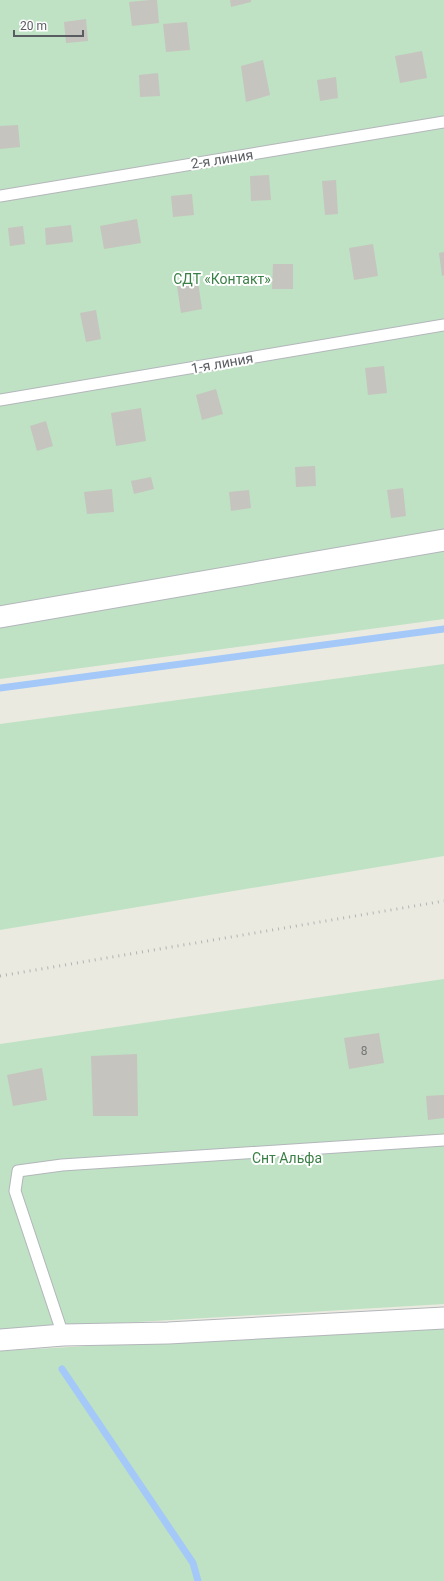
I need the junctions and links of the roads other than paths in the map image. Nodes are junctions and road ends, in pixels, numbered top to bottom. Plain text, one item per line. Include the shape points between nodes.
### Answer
1 (444, 122) edge
2 (0, 196) edge
3 (444, 325) edge
4 (0, 400) edge
5 (444, 540) edge
6 (0, 617) edge
7 (444, 1140) edge
8 (444, 1318) edge
9 (63, 1335) junction
10 (0, 1339) edge

1 - 2 lane, 2-я линия
3 - 4 lane, 1-я линия
5 - 6 street
7 - 9 lane via 62,1165 18,1171 16,1191
8 - 9 street via 168,1333
9 - 10 street

